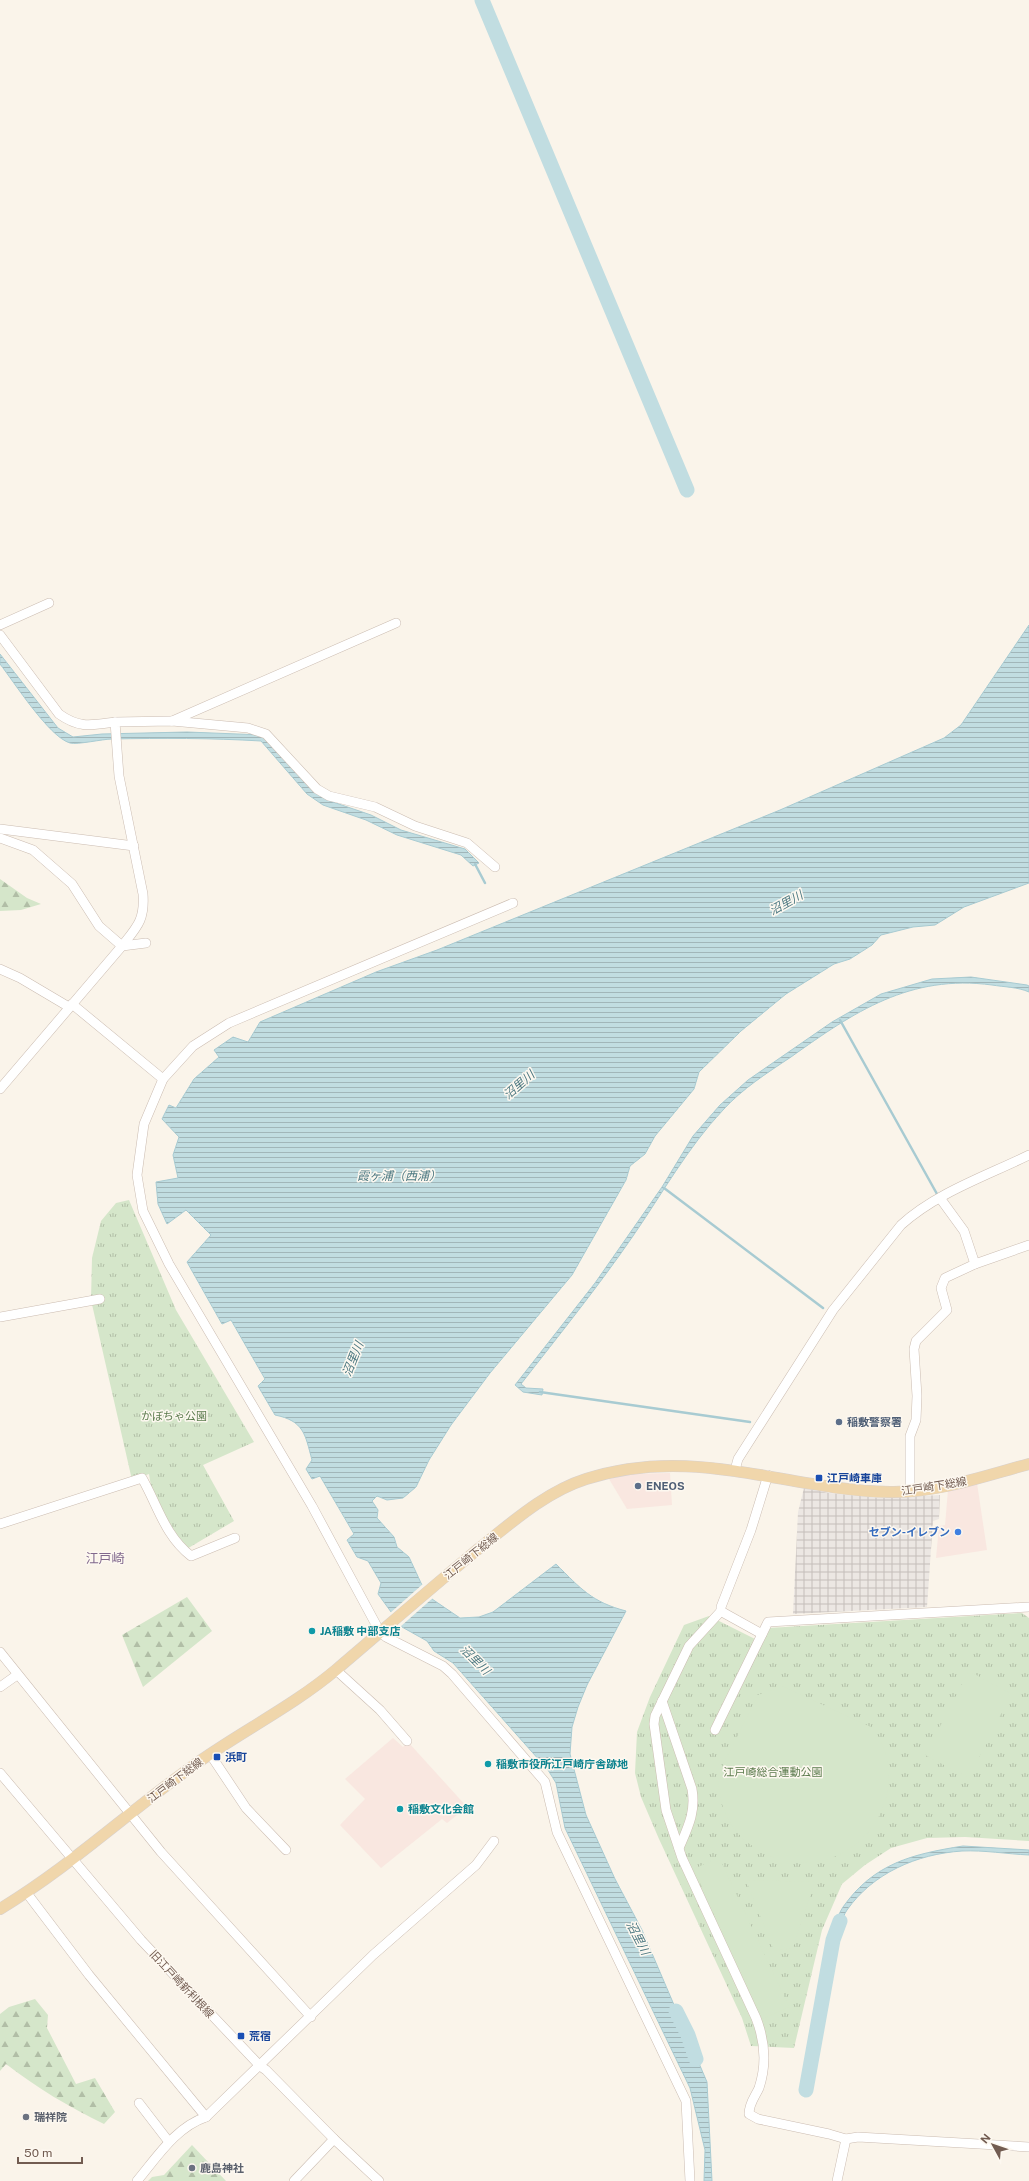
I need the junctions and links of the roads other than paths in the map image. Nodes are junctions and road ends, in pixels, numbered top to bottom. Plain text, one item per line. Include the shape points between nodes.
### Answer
1 (49, 603) dead end
2 (396, 623) dead end
3 (0, 625) edge
4 (0, 634) edge
5 (172, 721) junction
6 (116, 722) junction
7 (0, 829) edge
8 (0, 838) edge
9 (134, 846) junction
10 (495, 867) dead end
11 (513, 903) dead end
12 (146, 943) dead end
13 (122, 946) junction
14 (0, 969) edge
15 (70, 1005) junction
16 (163, 1079) junction
17 (0, 1089) edge
18 (1029, 1155) edge
19 (940, 1198) junction
20 (1029, 1245) edge
21 (975, 1264) junction
22 (100, 1299) dead end
23 (0, 1317) edge
24 (1029, 1464) edge
25 (735, 1470) junction
26 (768, 1475) junction
27 (910, 1492) junction
28 (0, 1524) edge
29 (235, 1538) dead end
30 (1029, 1607) edge
31 (721, 1611) junction
32 (383, 1629) junction
33 (762, 1634) junction
34 (0, 1652) edge
35 (336, 1670) junction
36 (17, 1675) junction
37 (0, 1687) edge
38 (662, 1701) junction
39 (715, 1730) dead end
40 (407, 1741) dead end
41 (210, 1754) junction
42 (0, 1773) edge
43 (131, 1814) junction
44 (494, 1841) dead end
45 (679, 1848) junction
46 (286, 1850) dead end
47 (72, 1860) junction
48 (26, 1892) junction
49 (0, 1909) edge
50 (311, 2017) junction
51 (260, 2066) junction
52 (139, 2103) dead end
53 (206, 2117) junction
54 (334, 2139) junction
55 (846, 2139) junction
56 (169, 2142) junction
57 (1029, 2147) edge
58 (138, 2181) edge
59 (294, 2181) edge
60 (379, 2181) edge
61 (690, 2181) edge
62 (837, 2181) edge

1 - 3 street
2 - 5 street
4 - 6 street via 59,714 70,722 82,726
5 - 6 street
5 - 10 street via 248,728 266,734 317,789 329,796 375,807 415,826 467,843
6 - 9 street via 119,776
7 - 9 street
8 - 13 street via 33,850 72,884 99,926
9 - 13 street via 144,910 137,926
11 - 16 street via 229,1023 193,1046
12 - 13 street
13 - 15 street
14 - 15 street
15 - 16 street
15 - 17 street
16 - 32 street via 144,1124 137,1175 143,1211 169,1264
18 - 19 street
19 - 21 street via 964,1231
19 - 25 street via 912,1214 901,1225 833,1310 742,1453
20 - 21 street
21 - 27 street via 945,1278 941,1288 947,1310 916,1341 914,1349 917,1396 916,1420 910,1436
22 - 23 street
24 - 27 main road, 江戸崎下総線 via 972,1480
25 - 26 main road, 江戸崎下総線
25 - 32 main road, 江戸崎下総線 via 700,1466 644,1467 604,1474 571,1484 522,1515
26 - 27 main road, 江戸崎下総線 via 850,1489
26 - 31 street
28 - 29 street via 142,1478 165,1525 179,1547 191,1556
30 - 33 street via 774,1620 766,1624
31 - 33 street
31 - 38 street via 689,1646
32 - 35 main road, 江戸崎下総線
32 - 61 street via 386,1637 443,1666 452,1674 545,1782 557,1832 686,2101
33 - 39 street
34 - 36 street
35 - 40 street via 380,1710
35 - 41 main road, 江戸崎下総線
36 - 37 street
36 - 43 street via 73,1740
38 - 45 street via 654,1724 666,1810
38 - 45 street via 695,1804
41 - 43 main road, 江戸崎下総線
41 - 46 street via 246,1808
42 - 47 street, 旧江戸崎新利根線
43 - 47 main road, 江戸崎下総線
43 - 50 street via 161,1852
44 - 50 street via 476,1865 385,1945
45 - 55 street via 762,2035 762,2077 749,2106 749,2114 758,2119
47 - 48 main road, 江戸崎下総線
47 - 51 street, 旧江戸崎新利根線 via 141,1940
48 - 49 main road, 江戸崎下総線
48 - 53 street via 89,1975
50 - 51 street
51 - 53 street
51 - 54 street, 旧江戸崎新利根線
52 - 56 street
53 - 56 street via 195,2121
54 - 59 street
54 - 60 street, 旧江戸崎新利根線
55 - 57 street via 858,2137
55 - 62 street
56 - 58 street

